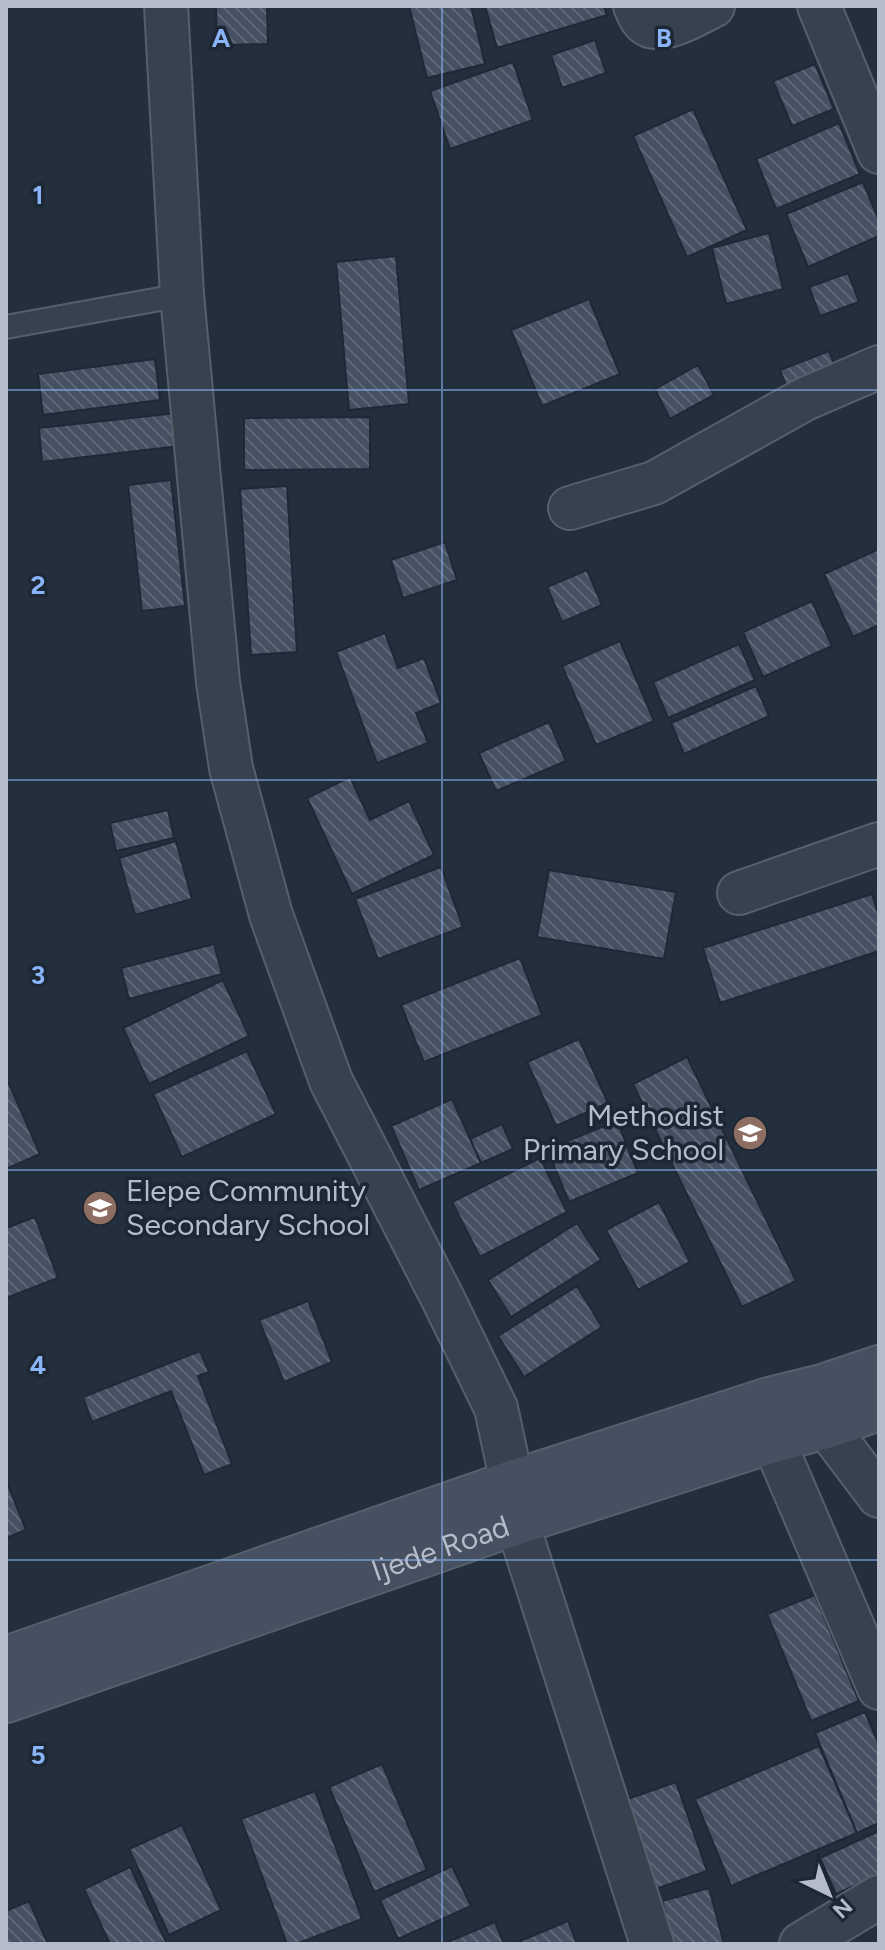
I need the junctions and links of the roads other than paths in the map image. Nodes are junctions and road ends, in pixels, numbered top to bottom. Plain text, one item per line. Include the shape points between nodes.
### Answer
1 (166, 6) edge
2 (635, 6) edge
3 (713, 6) edge
4 (819, 6) edge
5 (879, 152) edge
6 (182, 295) junction
7 (6, 327) edge
8 (879, 367) edge
9 (570, 508) dead end
10 (879, 844) edge
11 (739, 893) dead end
12 (879, 1368) edge
13 (879, 1408) edge
14 (826, 1426) junction
15 (773, 1440) junction
16 (879, 1496) edge
17 (515, 1503) junction
18 (6, 1659) edge
19 (879, 1688) edge
20 (6, 1700) edge
21 (879, 1897) edge
22 (652, 1944) edge
23 (801, 1944) edge

1 - 6 street
2 - 3 street via 645,23 655,28
4 - 5 street
6 - 7 lane
6 - 17 street via 218,682 231,768 271,915 331,1081 496,1408
8 - 9 street via 805,399 654,483
10 - 11 street
12 - 17 main road, Ijede Road via 769,1400
13 - 14 main road, Ijede Road
14 - 15 main road, Ijede Road
14 - 16 street
15 - 17 main road, Ijede Road
15 - 19 street
17 - 18 main road, Ijede Road
17 - 20 main road, Ijede Road
17 - 22 street
21 - 23 street

